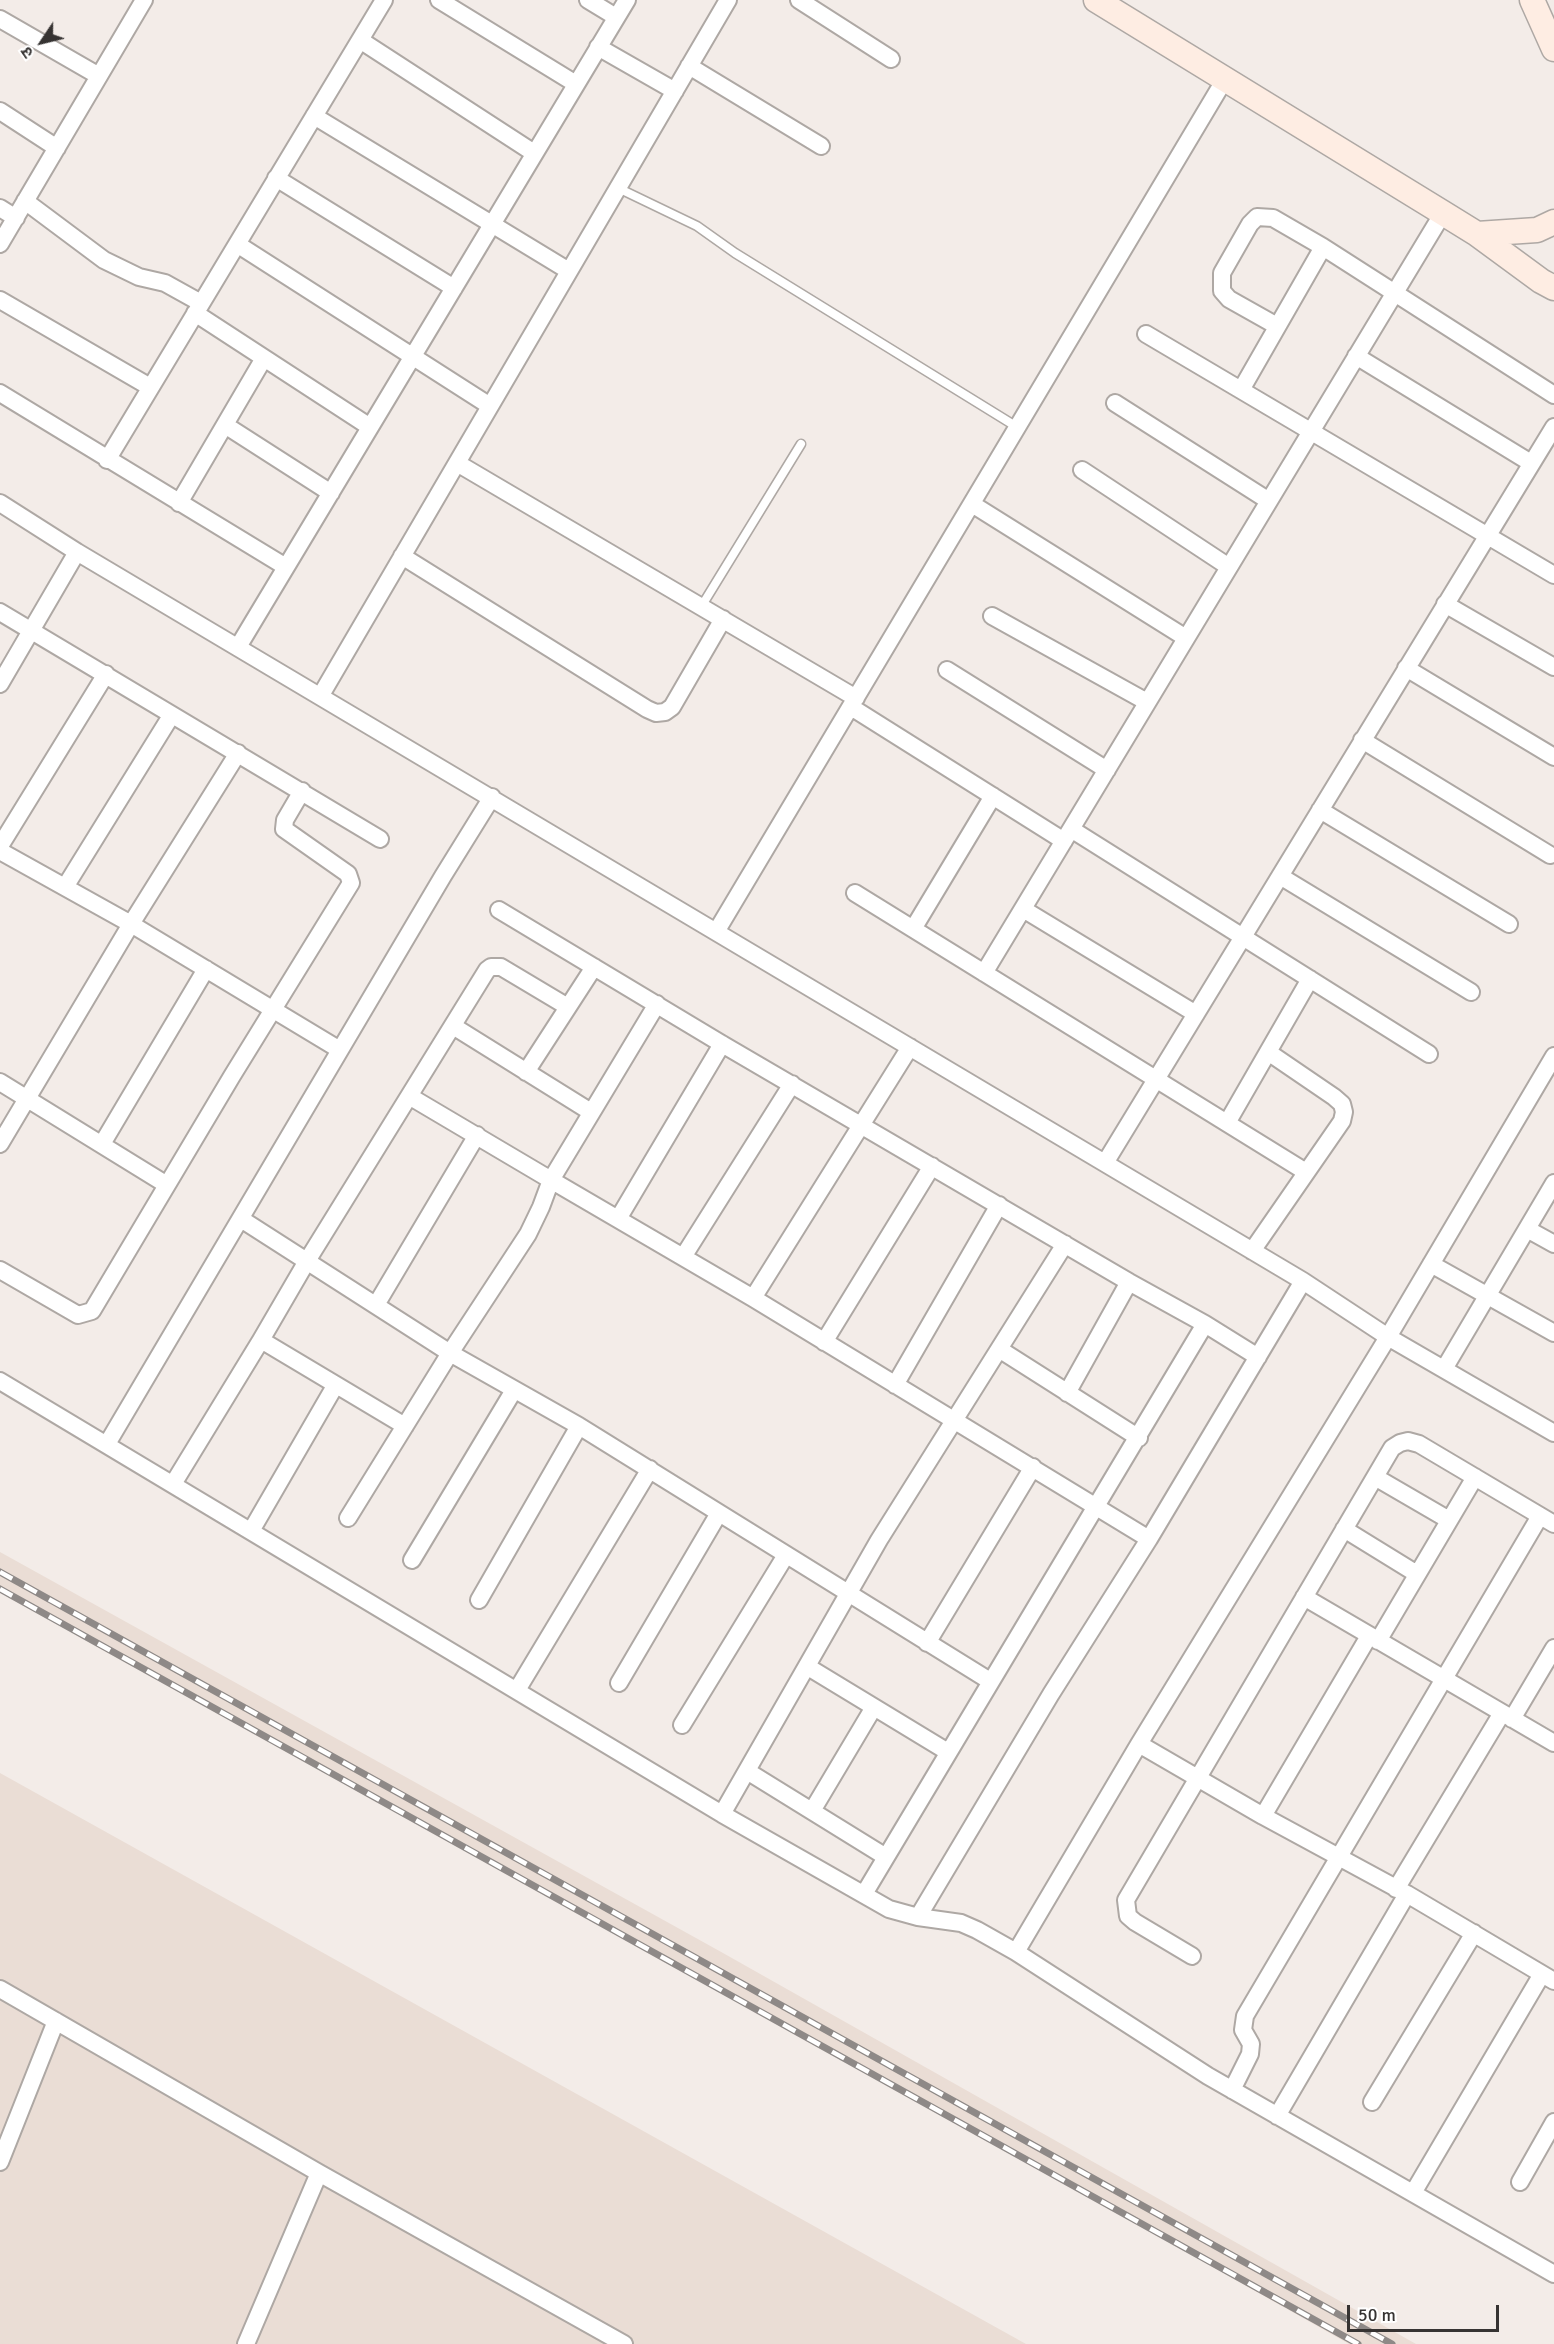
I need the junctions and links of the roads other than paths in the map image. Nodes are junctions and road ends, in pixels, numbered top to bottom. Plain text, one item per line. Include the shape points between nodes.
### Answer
1 (384, 0) edge
2 (439, 0) edge
3 (588, 0) edge
4 (627, 0) edge
5 (728, 0) edge
6 (799, 0) edge
7 (1096, 0) edge
8 (1532, 0) edge
9 (139, 2) edge
10 (616, 17) junction
11 (0, 19) edge
12 (360, 40) junction
13 (598, 47) junction
14 (1554, 49) edge
15 (891, 59) dead end
16 (689, 66) junction
17 (99, 76) junction
18 (1225, 79) junction
19 (576, 84) junction
20 (675, 91) junction
21 (0, 111) edge
22 (314, 116) junction
23 (821, 146) dead end
24 (57, 148) junction
25 (534, 153) junction
26 (276, 178) junction
27 (618, 188) junction
28 (26, 201) junction
29 (0, 208) edge
30 (1443, 213) junction
31 (16, 218) junction
32 (1554, 222) edge
33 (492, 224) junction
34 (1477, 234) junction
35 (0, 244) edge
36 (237, 244) junction
37 (1323, 247) junction
38 (569, 272) junction
39 (454, 288) junction
40 (1554, 288) edge
41 (1394, 294) junction
42 (0, 300) edge
43 (198, 308) junction
44 (1277, 326) junction
45 (1146, 334) dead end
46 (413, 356) junction
47 (1356, 356) junction
48 (264, 358) junction
49 (150, 387) junction
50 (1241, 390) junction
51 (0, 393) edge
52 (1554, 395) edge
53 (1115, 404) dead end
54 (490, 406) junction
55 (225, 425) junction
56 (370, 427) junction
57 (1554, 427) edge
58 (1017, 428) junction
59 (1311, 431) junction
60 (801, 444) dead end
61 (107, 460) junction
62 (457, 463) junction
63 (1531, 463) junction
64 (1082, 470) dead end
65 (331, 493) junction
66 (1269, 501) junction
67 (0, 503) edge
68 (179, 503) junction
69 (972, 504) junction
70 (1487, 536) junction
71 (77, 552) junction
72 (402, 556) junction
73 (286, 567) junction
74 (1229, 567) junction
75 (1554, 575) edge
76 (1445, 604) junction
77 (701, 607) junction
78 (0, 612) edge
79 (992, 616) dead end
80 (723, 620) junction
81 (32, 630) junction
82 (1186, 638) junction
83 (238, 647) junction
84 (1554, 667) edge
85 (1406, 668) junction
86 (947, 670) dead end
87 (106, 674) junction
88 (0, 684) edge
89 (321, 695) junction
90 (854, 702) junction
91 (1147, 702) junction
92 (171, 716) junction
93 (1362, 740) junction
94 (238, 753) junction
95 (1554, 757) edge
96 (1107, 770) junction
97 (302, 791) junction
98 (993, 796) junction
99 (492, 798) junction
100 (1320, 810) junction
101 (1067, 835) junction
102 (380, 838) dead end
103 (0, 849) edge
104 (1550, 855) dead end
105 (1280, 876) junction
106 (65, 887) junction
107 (855, 893) dead end
108 (1023, 909) junction
109 (499, 910) dead end
110 (131, 924) junction
111 (1509, 924) dead end
112 (913, 929) junction
113 (716, 932) junction
114 (1243, 937) junction
115 (594, 967) junction
116 (207, 969) junction
117 (984, 973) junction
118 (1310, 979) junction
119 (1471, 993) dead end
120 (657, 1004) junction
121 (568, 1007) junction
122 (273, 1010) junction
123 (1196, 1014) junction
124 (453, 1026) junction
125 (722, 1044) junction
126 (910, 1047) junction
127 (340, 1050) junction
128 (1268, 1053) junction
129 (1429, 1054) dead end
130 (1554, 1056) edge
131 (526, 1072) junction
132 (1156, 1079) junction
133 (0, 1082) edge
134 (792, 1084) junction
135 (409, 1096) junction
136 (27, 1098) junction
137 (591, 1112) junction
138 (1227, 1123) junction
139 (862, 1124) junction
140 (477, 1134) junction
141 (0, 1144) edge
142 (102, 1144) junction
143 (1105, 1163) junction
144 (932, 1166) junction
145 (1306, 1172) junction
146 (551, 1180) junction
147 (1554, 1183) edge
148 (167, 1185) junction
149 (999, 1205) junction
150 (241, 1219) junction
151 (618, 1219) junction
152 (1527, 1229) junction
153 (1065, 1244) junction
154 (1554, 1245) edge
155 (1252, 1251) junction
156 (683, 1257) junction
157 (307, 1261) junction
158 (1431, 1264) junction
159 (0, 1270) edge
160 (1303, 1281) junction
161 (1130, 1282) junction
162 (1487, 1296) junction
163 (753, 1298) junction
164 (376, 1305) junction
165 (1206, 1324) junction
166 (1554, 1333) edge
167 (1388, 1337) junction
168 (261, 1340) junction
169 (824, 1342) junction
170 (999, 1349) junction
171 (450, 1353) junction
172 (1258, 1357) junction
173 (1444, 1369) junction
174 (0, 1381) edge
175 (895, 1385) junction
176 (335, 1386) junction
177 (514, 1390) junction
178 (1067, 1392) junction
179 (955, 1421) junction
180 (405, 1426) junction
181 (579, 1426) junction
182 (1554, 1433) edge
183 (1139, 1438) junction
184 (107, 1444) junction
185 (1033, 1467) junction
186 (650, 1469) junction
187 (1375, 1477) junction
188 (1474, 1477) junction
189 (173, 1484) junction
190 (1096, 1506) junction
191 (719, 1513) junction
192 (348, 1518) dead end
193 (1449, 1520) junction
194 (1547, 1520) edge
195 (1344, 1529) junction
196 (251, 1531) junction
197 (1149, 1539) junction
198 (786, 1555) junction
199 (412, 1560) dead end
200 (1417, 1574) junction
201 (849, 1595) junction
202 (1304, 1598) junction
203 (479, 1600) dead end
204 (1373, 1638) junction
205 (927, 1643) junction
206 (1554, 1648) edge
207 (808, 1667) junction
208 (1444, 1680) junction
209 (990, 1682) junction
210 (619, 1683) dead end
211 (517, 1690) junction
212 (874, 1707) junction
213 (1507, 1716) junction
214 (682, 1725) dead end
215 (1554, 1743) edge
216 (1139, 1744) junction
217 (948, 1752) junction
218 (747, 1771) junction
219 (1196, 1778) junction
220 (812, 1811) junction
221 (722, 1814) junction
222 (1263, 1816) junction
223 (886, 1857) junction
224 (1339, 1858) junction
225 (1401, 1892) junction
226 (864, 1894) junction
227 (918, 1917) junction
228 (1474, 1933) junction
229 (1016, 1952) junction
230 (1192, 1956) dead end
231 (1548, 1977) edge
232 (0, 1989) edge
233 (56, 2021) junction
234 (1232, 2090) junction
235 (1372, 2102) dead end
236 (1277, 2116) junction
237 (1554, 2122) edge
238 (0, 2162) edge
239 (319, 2174) junction
240 (1520, 2182) dead end
241 (1413, 2193) junction
242 (1554, 2274) edge
243 (246, 2344) edge
244 (624, 2344) edge

1 - 12 street
2 - 19 street
3 - 10 street
4 - 10 street
5 - 16 street
6 - 15 street
7 - 18 street
8 - 14 street
9 - 17 street
10 - 13 street
11 - 17 street
12 - 22 street
12 - 25 street
13 - 19 street
13 - 20 street
16 - 20 street
16 - 23 street
17 - 24 street
18 - 30 street
18 - 58 street
19 - 25 street
20 - 27 street
21 - 24 street
22 - 26 street
22 - 33 street
24 - 28 street
25 - 33 street
26 - 36 street
26 - 39 street
27 - 38 street
27 - 58 lane via 697,226
28 - 31 street
28 - 43 street via 104,260 139,277 165,283
29 - 31 street
30 - 34 street
30 - 41 street
31 - 35 street
32 - 34 street via 1537,230
33 - 38 street
33 - 39 street
34 - 40 street
36 - 43 street
36 - 46 street
37 - 41 street
37 - 44 street
37 - 44 street via 1273,218 1257,217 1250,224 1222,273 1222,291
38 - 54 street
39 - 46 street
41 - 47 street
41 - 52 street
42 - 49 street
43 - 48 street
43 - 49 street
44 - 50 street
45 - 50 street
46 - 54 street
46 - 56 street
47 - 59 street
47 - 63 street
48 - 55 street
48 - 56 street
49 - 61 street
50 - 59 street
51 - 61 street
53 - 66 street
54 - 62 street
55 - 65 street
55 - 68 street
56 - 65 street
57 - 63 street
58 - 69 street
59 - 66 street
59 - 70 street
60 - 77 lane
61 - 68 street
62 - 72 street
62 - 77 street
63 - 70 street
64 - 74 street
65 - 73 street
66 - 74 street
67 - 71 street
68 - 73 street
69 - 82 street
69 - 90 street
70 - 75 street
70 - 76 street
71 - 81 street
71 - 83 street
72 - 80 street via 656,713 672,707
72 - 89 street
73 - 83 street
74 - 82 street
76 - 84 street
76 - 85 street
77 - 80 street
78 - 81 street
79 - 91 street
80 - 90 street
81 - 87 street
81 - 88 street
82 - 91 street
83 - 89 street
85 - 93 street
85 - 95 street
86 - 96 street
87 - 92 street
87 - 103 street
89 - 99 street
90 - 98 street
90 - 113 street
91 - 96 street
92 - 94 street
92 - 106 street
93 - 100 street
93 - 104 street
94 - 97 street
94 - 110 street
96 - 101 street
97 - 102 street
97 - 122 street via 284,829 348,874 351,883
98 - 101 street
98 - 112 street
99 - 113 street
99 - 127 street
100 - 105 street
100 - 111 street
101 - 108 street
101 - 114 street
103 - 106 street
105 - 114 street
105 - 119 street
106 - 110 street
107 - 112 street
108 - 117 street
108 - 123 street
109 - 115 street
110 - 116 street
110 - 136 street
112 - 117 street
113 - 126 street
114 - 118 street
114 - 123 street
115 - 120 street
115 - 121 street
116 - 122 street
116 - 142 street
117 - 132 street
118 - 128 street
118 - 129 street
120 - 125 street
120 - 137 street
121 - 124 street via 496,966 487,970
121 - 131 street
122 - 127 street
122 - 148 street
123 - 132 street
124 - 131 street
124 - 135 street
125 - 134 street
125 - 151 street
126 - 139 street
126 - 143 street
127 - 150 street
128 - 138 street
128 - 145 street via 1342,1104 1342,1121
130 - 158 street
131 - 137 street
132 - 138 street
132 - 143 street
133 - 136 street
134 - 139 street
134 - 156 street
135 - 140 street
135 - 157 street
136 - 141 street
136 - 142 street
137 - 146 street
138 - 145 street
139 - 144 street
139 - 163 street
140 - 146 street
140 - 164 street
142 - 148 street
143 - 155 street
144 - 149 street
144 - 169 street
145 - 155 street
146 - 151 street
146 - 171 street via 528,1234
147 - 152 street
148 - 159 street via 92,1311 78,1315
149 - 153 street
149 - 175 street
150 - 157 street
150 - 184 street
151 - 156 street
152 - 154 street
152 - 162 street
153 - 161 street
153 - 170 street
155 - 160 street
156 - 163 street
157 - 164 street
157 - 168 street
158 - 162 street
158 - 167 street
160 - 167 street
160 - 172 street
161 - 165 street
161 - 178 street
162 - 166 street
162 - 173 street
163 - 169 street
164 - 171 street
165 - 172 street
165 - 183 street
167 - 173 street
167 - 216 street
168 - 176 street
168 - 189 street
169 - 175 street
170 - 178 street
170 - 179 street
171 - 177 street
171 - 180 street
172 - 197 street
173 - 182 street
174 - 184 street
175 - 179 street
176 - 180 street
176 - 196 street
177 - 181 street
177 - 199 street
178 - 183 street
179 - 185 street
179 - 201 street
180 - 192 street
181 - 186 street
181 - 203 street
183 - 190 street
184 - 189 street
185 - 190 street
185 - 205 street
186 - 191 street
186 - 211 street
187 - 188 street via 1392,1448 1408,1441
187 - 193 street
187 - 195 street
188 - 193 street
188 - 194 street
189 - 196 street
190 - 197 street
190 - 209 street
191 - 198 street
191 - 210 street
193 - 200 street
194 - 208 street
195 - 200 street
195 - 202 street
196 - 211 street
197 - 227 street
198 - 201 street
198 - 214 street
200 - 204 street
201 - 205 street
201 - 207 street
202 - 204 street
202 - 219 street
204 - 208 street
204 - 222 street
205 - 209 street
206 - 213 street
207 - 212 street
207 - 218 street
208 - 213 street
208 - 224 street
209 - 217 street
211 - 221 street
212 - 217 street
212 - 220 street
213 - 215 street
213 - 225 street
216 - 219 street
216 - 229 street
217 - 223 street
218 - 220 street
218 - 221 street
219 - 222 street
219 - 230 street via 1126,1900 1128,1916 1135,1922
220 - 223 street
221 - 226 street
222 - 224 street
223 - 226 street
224 - 225 street
224 - 234 street via 1245,2016 1243,2030 1251,2044 1250,2054
225 - 228 street
225 - 236 street
226 - 227 street via 889,1910
227 - 229 street via 961,1923
228 - 231 street
228 - 235 street
229 - 234 street
231 - 241 street
232 - 233 street
233 - 238 street
233 - 239 street
234 - 236 street
236 - 241 street
237 - 240 street
239 - 243 street
239 - 244 street
241 - 242 street

